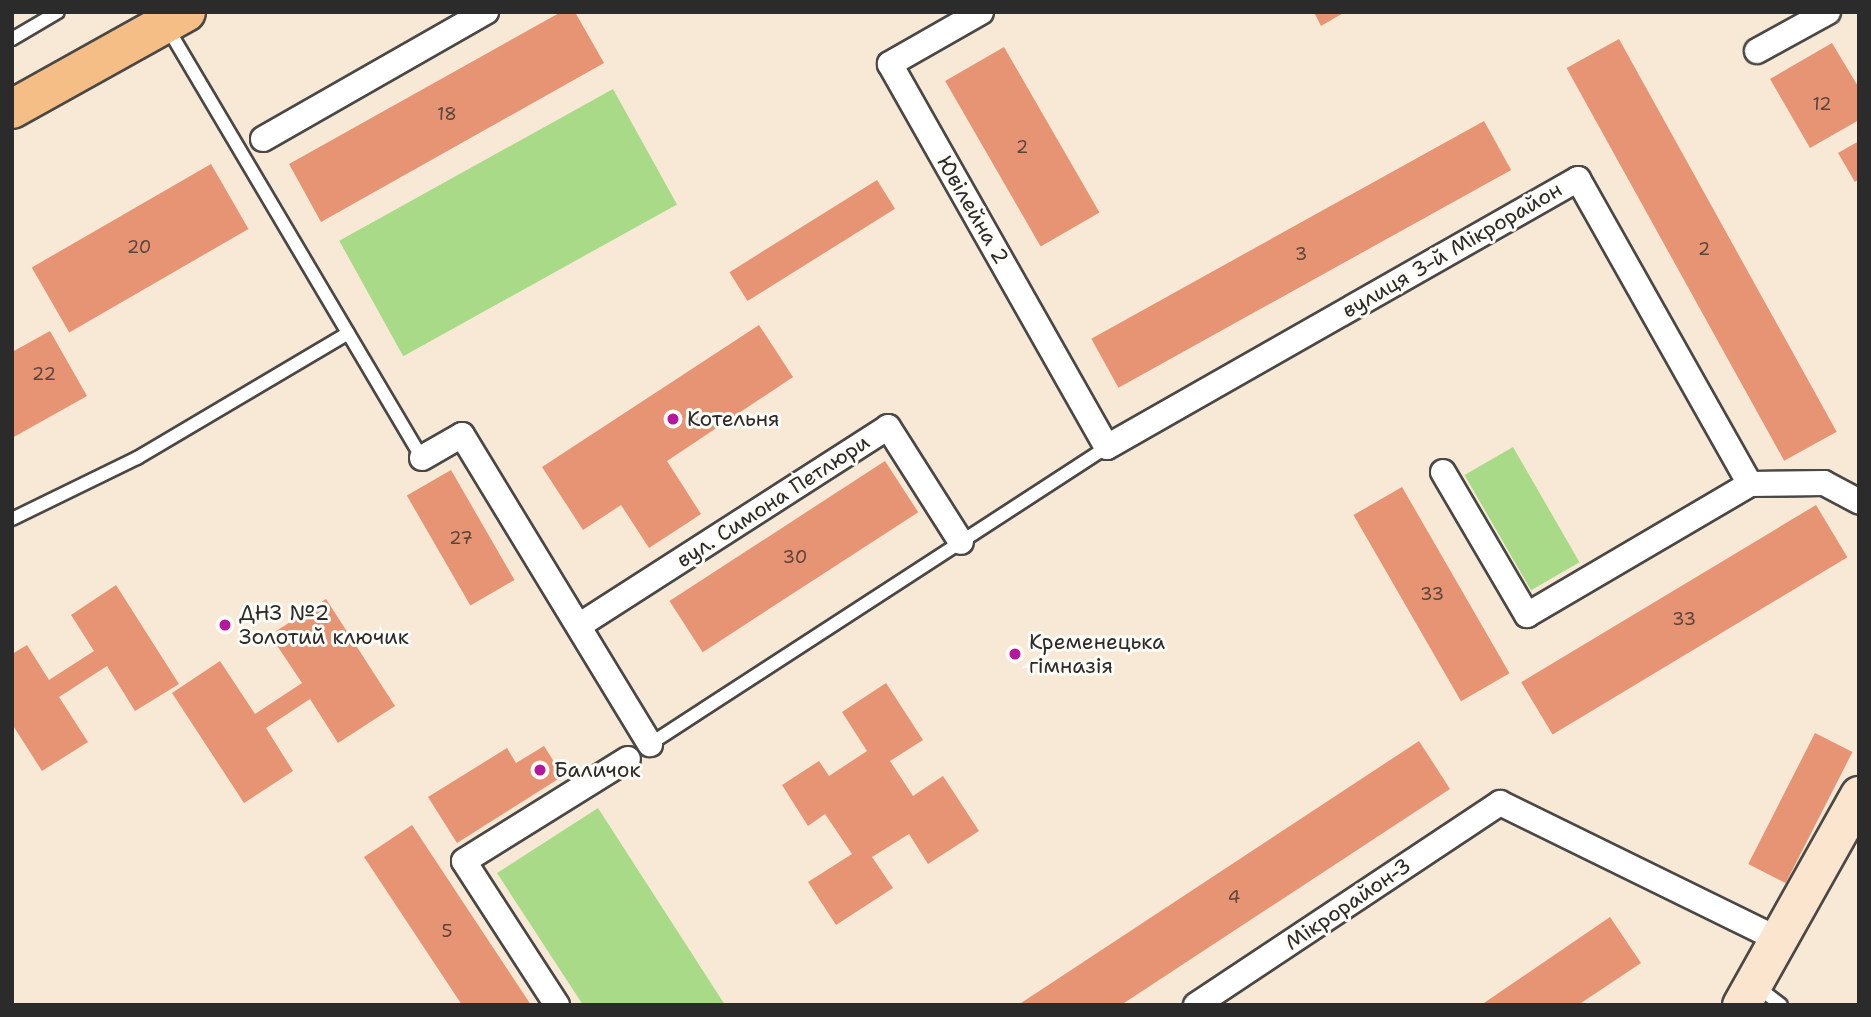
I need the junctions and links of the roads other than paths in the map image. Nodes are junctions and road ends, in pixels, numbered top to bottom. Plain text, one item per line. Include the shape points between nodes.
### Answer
1 (58, 12) edge
2 (486, 12) edge
3 (981, 12) edge
4 (1828, 12) edge
5 (176, 18) edge
6 (12, 39) edge
7 (1757, 51) dead end
8 (12, 110) edge
9 (262, 139) dead end
10 (348, 333) junction
11 (1107, 447) junction
12 (422, 458) joint
13 (1443, 472) dead end
14 (1750, 484) junction
15 (1859, 502) edge
16 (12, 519) edge
17 (961, 542) junction
18 (580, 625) junction
19 (650, 744) junction
20 (628, 759) joint
21 (1859, 795) edge
22 (1777, 939) junction
23 (1758, 998) edge
24 (557, 1005) edge
25 (1196, 1005) edge

1 - 6 lane
2 - 9 street
3 - 11 street, Ювілейна 2 via 890,64
4 - 7 street
5 - 8 highway
5 - 10 lane
10 - 12 lane
10 - 16 lane via 137,458
11 - 14 street, вулиця 3-й Мікрорайон via 1578,179
11 - 17 lane
12 - 18 street via 463,435
13 - 14 street via 1527,615
14 - 15 street via 1824,483
17 - 18 street, вул. Симона Петлюри via 888,427
17 - 19 lane
18 - 19 street
19 - 20 lane
20 - 24 street via 464,861
21 - 22 street
22 - 23 street
22 - 25 street, Мікрорайон-3 via 1500,803

